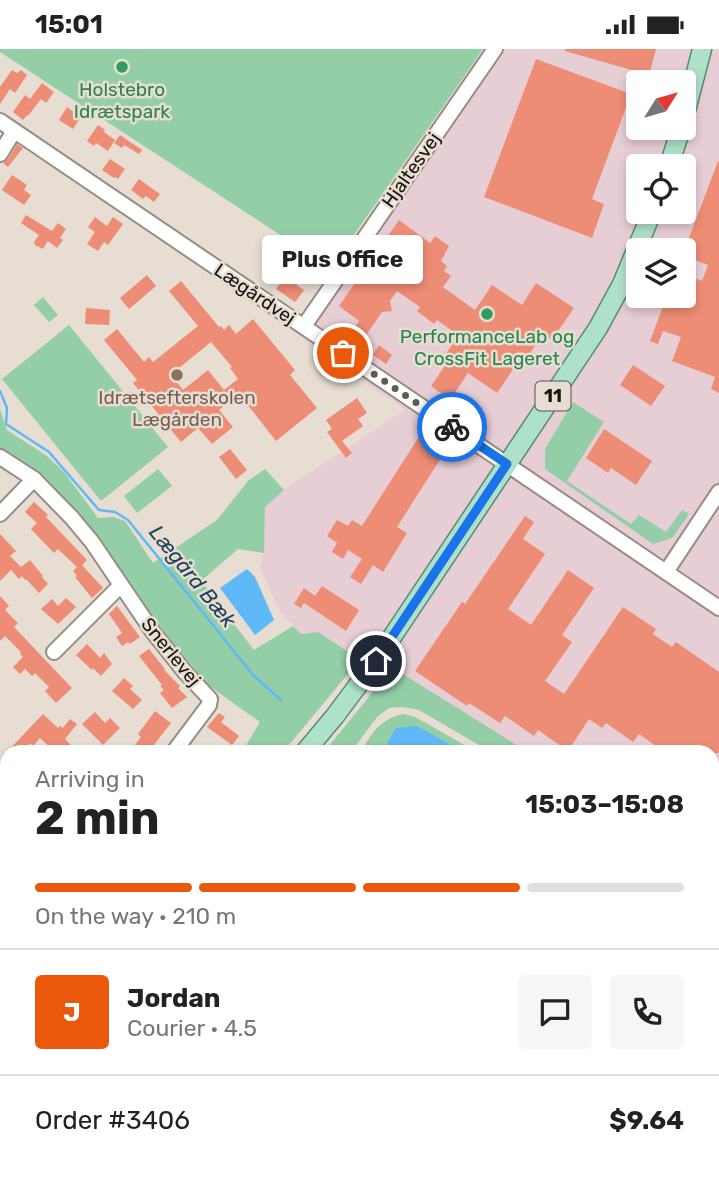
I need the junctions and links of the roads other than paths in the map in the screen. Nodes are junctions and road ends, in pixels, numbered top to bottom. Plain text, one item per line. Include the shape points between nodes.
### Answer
1 (495, 49) edge
2 (702, 49) edge
3 (696, 72) edge
4 (0, 121) edge
5 (14, 131) junction
6 (0, 154) edge
7 (647, 224) edge
8 (304, 327) junction
9 (0, 457) edge
10 (507, 464) junction
11 (34, 479) junction
12 (719, 492) edge
13 (0, 514) edge
14 (666, 572) junction
15 (121, 585) junction
16 (719, 608) edge
17 (54, 652) dead end
18 (179, 745) edge
19 (311, 745) edge

1 - 8 street, Hjaltesvej
2 - 3 main road
4 - 5 street, Lægårdvej
5 - 6 street
5 - 8 street, Lægårdvej
7 - 10 main road, 11 via 607,313
8 - 10 street, Lægårdvej
9 - 11 street, Snerlevej
10 - 14 street, Lægårdvej
10 - 19 main road, 11 via 376,661
11 - 13 street
11 - 15 street, Snerlevej via 79,526
12 - 14 street
14 - 16 street, Lægårdvej
15 - 17 street
15 - 18 street, Snerlevej via 153,632 210,698

